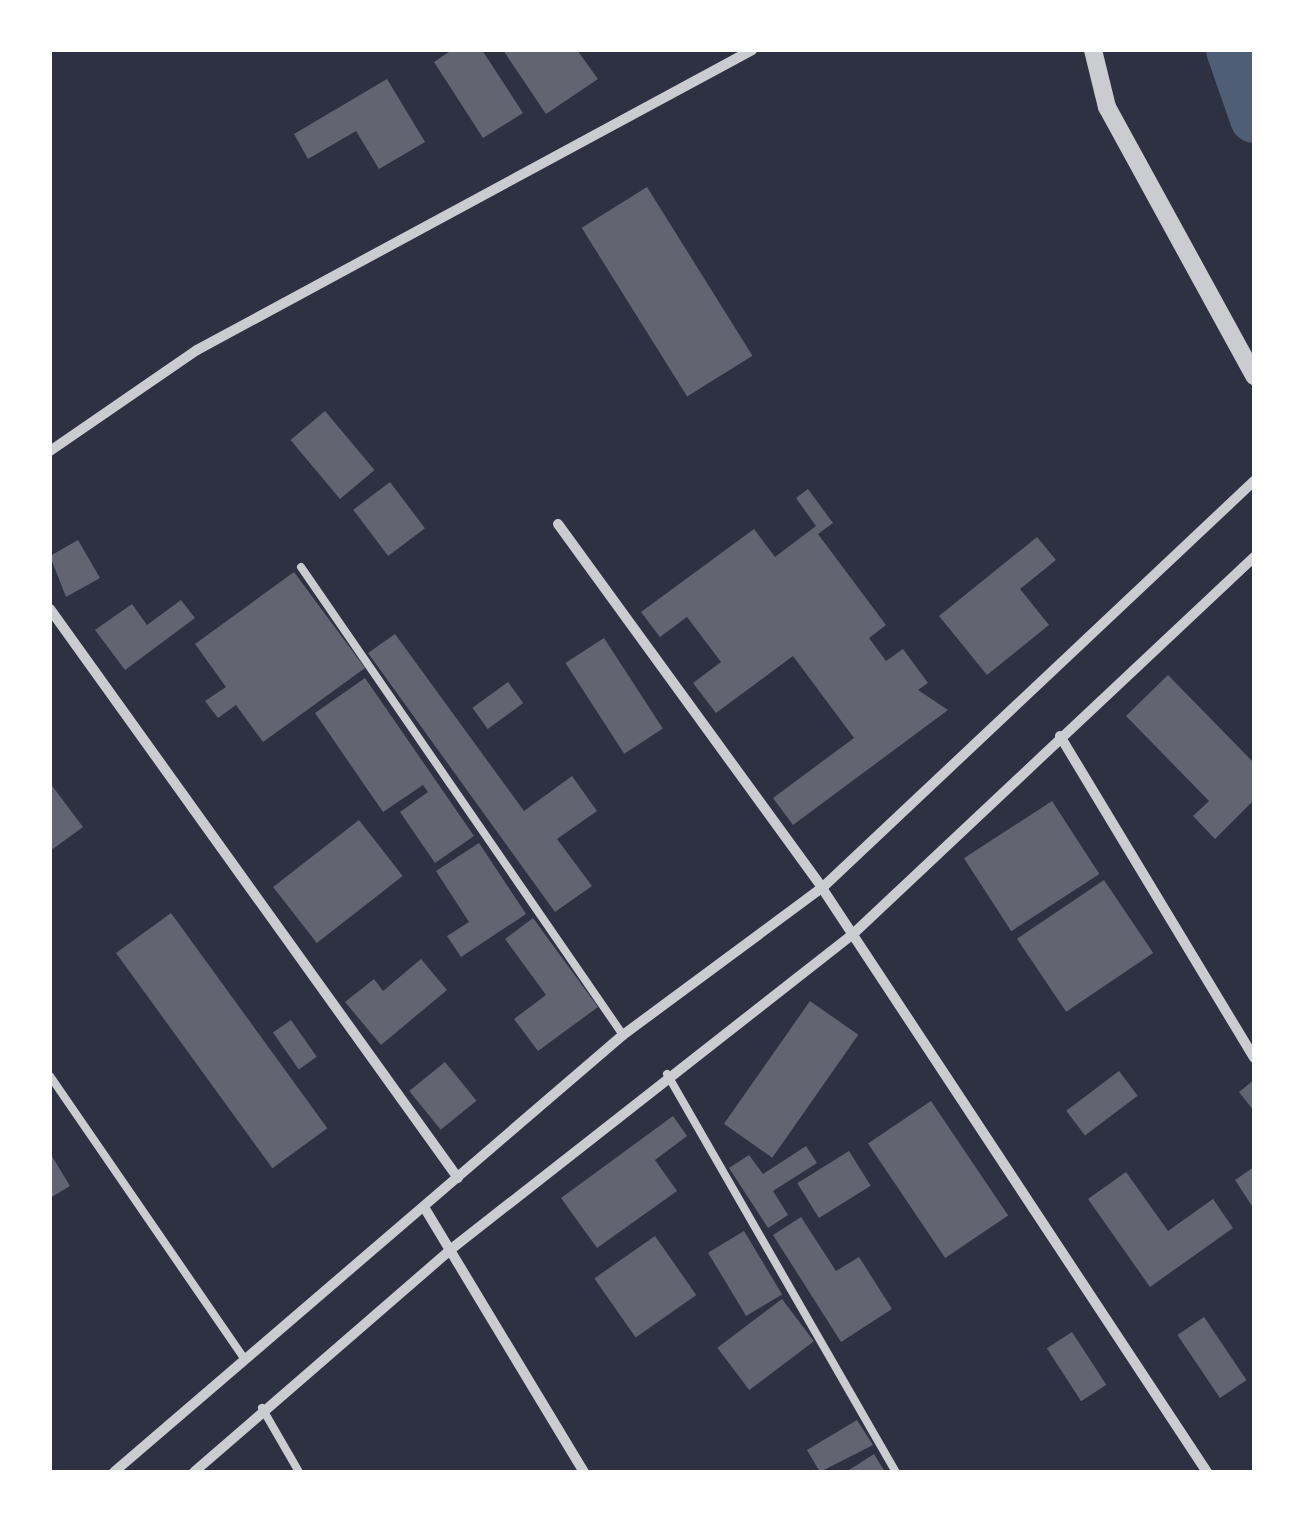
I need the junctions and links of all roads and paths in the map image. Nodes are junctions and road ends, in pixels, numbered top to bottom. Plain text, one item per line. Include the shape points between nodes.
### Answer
1 (752, 50) edge
2 (1092, 50) edge
3 (1254, 376) edge
4 (50, 451) edge
5 (1254, 481) edge
6 (558, 524) dead end
7 (1254, 557) edge
8 (301, 567) dead end
9 (50, 609) edge
10 (1060, 736) junction
11 (822, 888) junction
12 (853, 934) junction
13 (623, 1036) junction
14 (1254, 1058) edge
15 (667, 1074) junction
16 (50, 1076) edge
17 (458, 1178) junction
18 (424, 1207) junction
19 (450, 1250) junction
20 (244, 1358) junction
21 (262, 1408) junction
22 (114, 1472) edge
23 (194, 1472) edge
24 (299, 1472) edge
25 (584, 1472) edge
26 (896, 1472) edge
27 (1207, 1472) edge

1 - 4 street via 196,350
2 - 3 street via 1108,107
5 - 11 street
6 - 11 street
7 - 10 street
8 - 13 lane
9 - 17 street
10 - 12 street
10 - 14 street
11 - 12 street
11 - 13 street
12 - 15 street
12 - 27 street
13 - 17 street
15 - 19 street
15 - 26 lane
16 - 20 lane
17 - 18 street
18 - 19 street
18 - 20 street
19 - 21 street
19 - 25 street
20 - 22 street
21 - 23 street
21 - 24 lane

